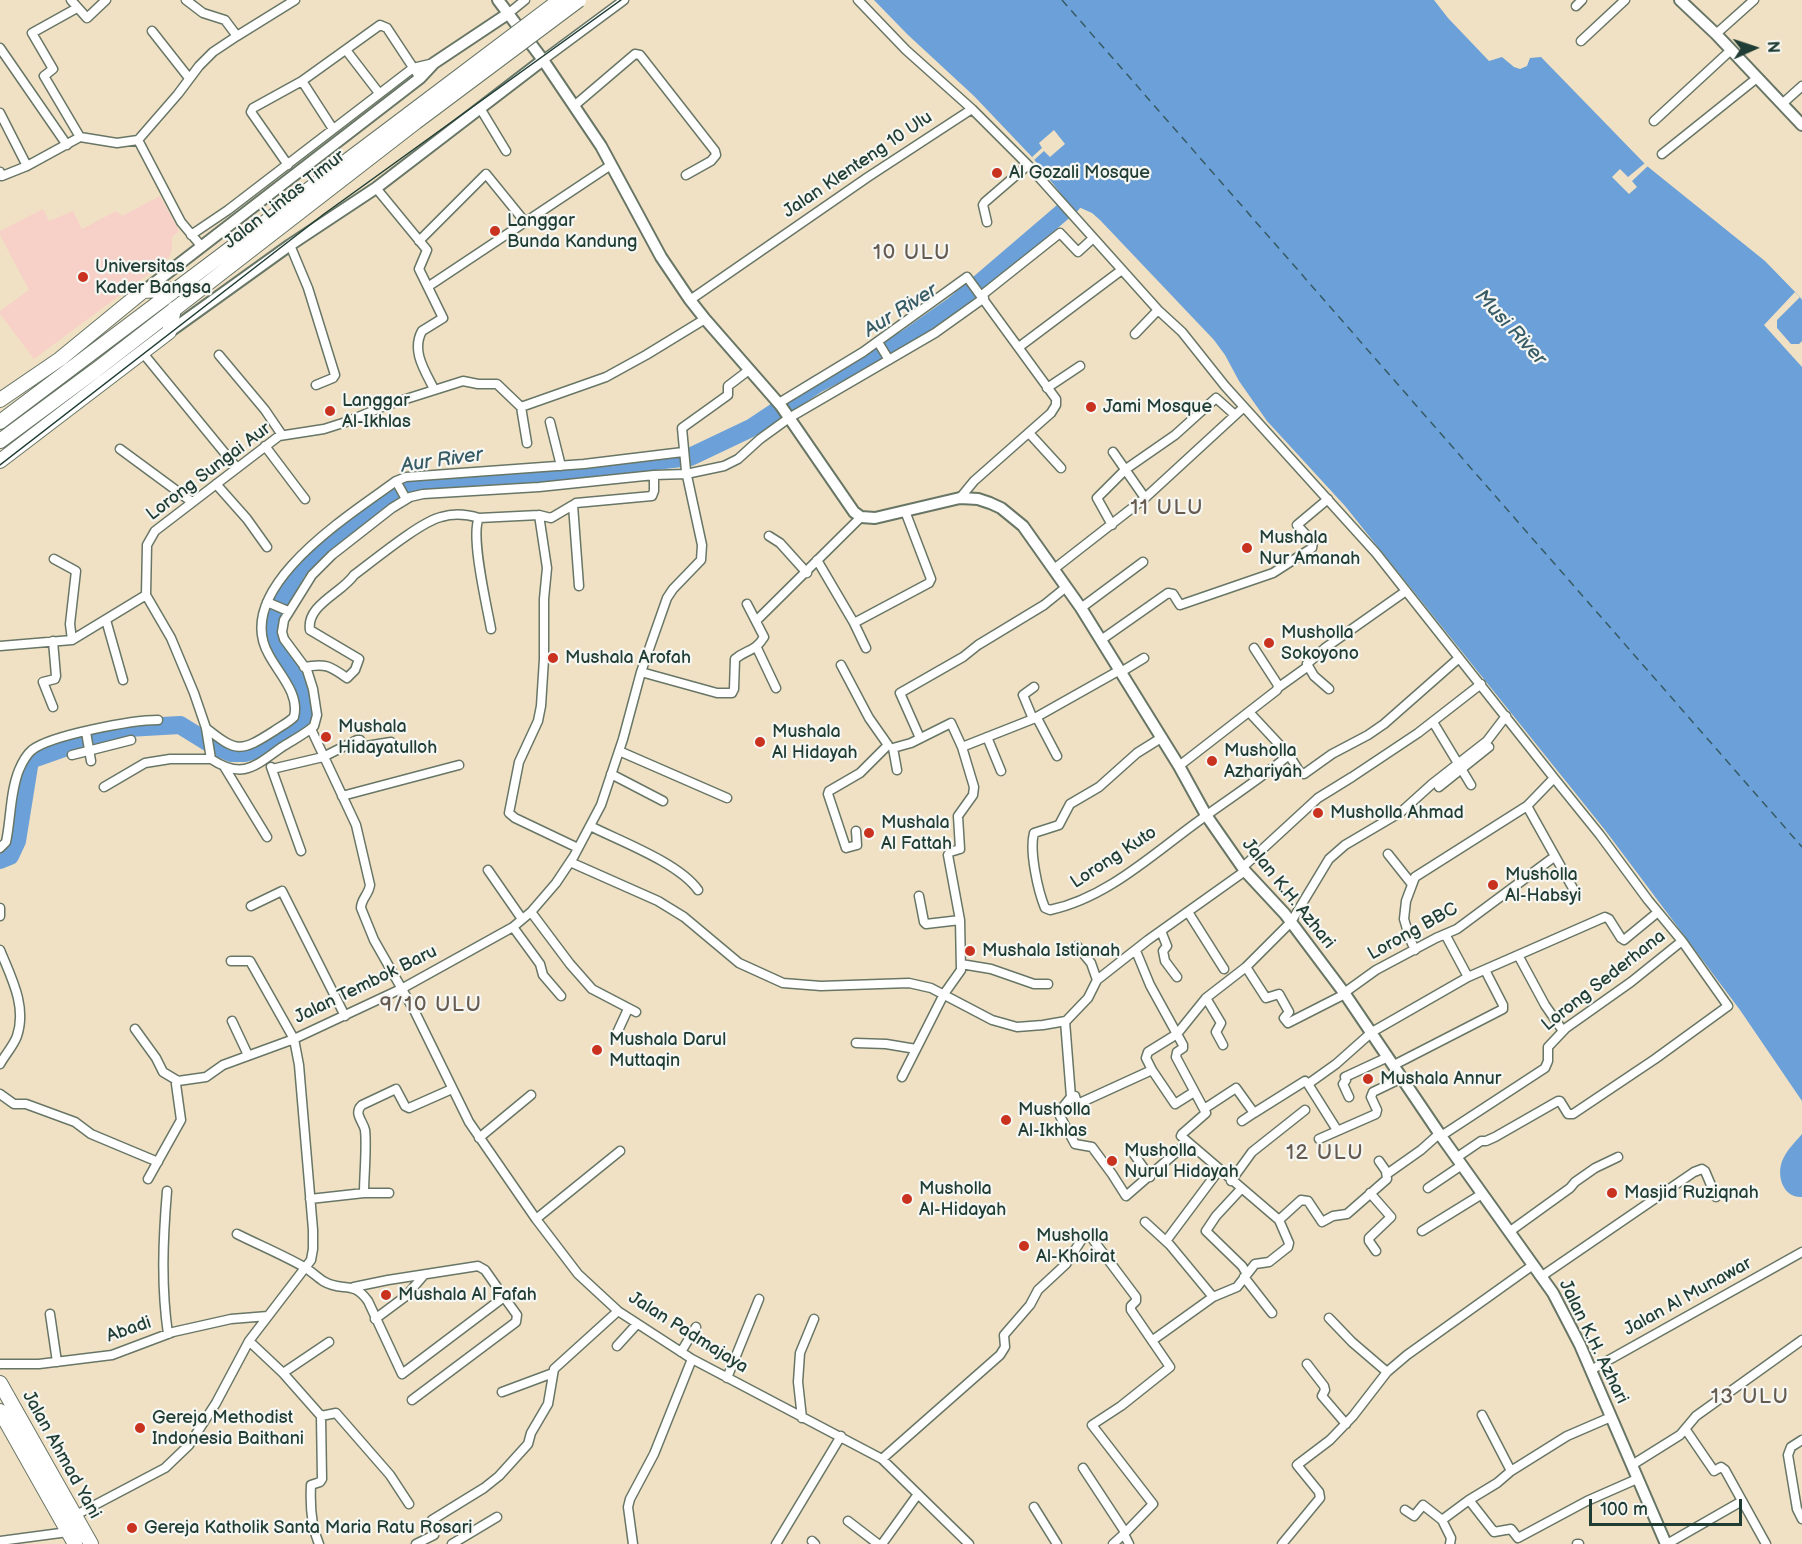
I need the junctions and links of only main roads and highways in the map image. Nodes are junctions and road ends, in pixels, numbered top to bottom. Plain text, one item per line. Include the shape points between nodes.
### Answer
1 (560, 0) edge
2 (579, 0) edge
3 (412, 118) junction
4 (179, 289) junction
5 (174, 309) junction
6 (92, 355) junction
7 (60, 359) junction
8 (96, 370) junction
9 (94, 388) junction
10 (0, 400) edge
11 (0, 423) edge
12 (0, 441) edge
13 (0, 461) edge
14 (0, 1383) edge
15 (2, 1419) edge
16 (72, 1538) edge
17 (90, 1544) edge

1 - 3 highway, Jalan Lintas Timur, bridge
2 - 3 highway, Jalan Lintas Timur, bridge
3 - 4 highway, Jalan Lintas Timur
3 - 5 highway, Jalan Lintas Timur
4 - 6 highway, Jalan Lintas Timur
4 - 7 highway via 143,291
5 - 8 highway, Jalan Lintas Timur
5 - 9 highway via 169,332
6 - 7 highway
6 - 11 highway, Jalan Lintas Timur
7 - 10 highway
8 - 9 highway
8 - 12 highway, Jalan Lintas Timur
9 - 13 highway
14 - 17 highway, Jalan Ahmad Yani
15 - 16 highway, Jalan Ahmad Yani

